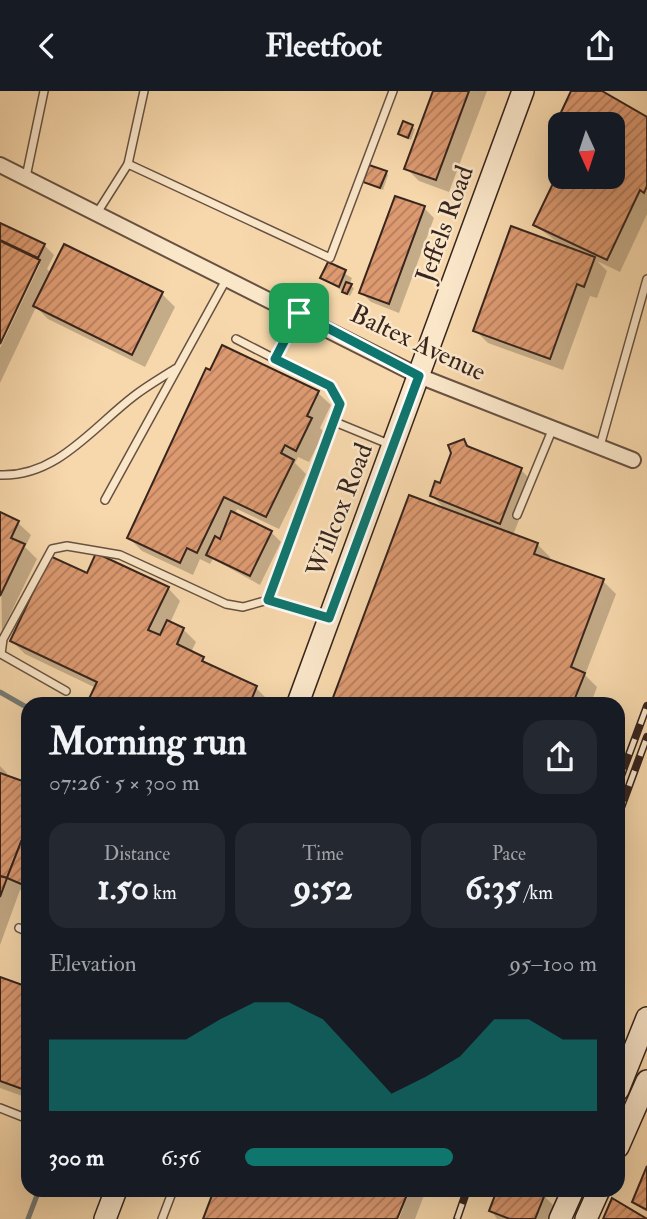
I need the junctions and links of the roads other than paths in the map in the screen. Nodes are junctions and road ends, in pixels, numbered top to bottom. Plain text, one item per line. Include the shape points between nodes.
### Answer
1 (44, 91) edge
2 (144, 91) edge
3 (393, 91) edge
4 (523, 91) edge
5 (128, 164) junction
6 (0, 165) edge
7 (26, 177) junction
8 (97, 213) junction
9 (227, 278) junction
10 (647, 279) edge
11 (299, 313) junction
12 (236, 339) dead end
13 (275, 359) junction
14 (177, 368) junction
15 (419, 376) junction
16 (335, 422) junction
17 (554, 427) junction
18 (600, 446) junction
19 (394, 447) junction
20 (633, 460) dead end
21 (0, 475) edge
22 (105, 500) dead end
23 (517, 515) dead end
24 (268, 600) junction
25 (329, 618) junction
26 (66, 691) dead end
27 (300, 697) edge
28 (647, 1018) edge
29 (625, 1073) edge
30 (647, 1081) edge
31 (0, 1108) edge
32 (21, 1116) edge
33 (625, 1131) edge
34 (113, 1197) edge
35 (170, 1197) edge
36 (570, 1197) edge
37 (596, 1197) edge
38 (105, 1219) edge
39 (162, 1219) edge
40 (561, 1219) edge
41 (586, 1219) edge

1 - 7 lane
2 - 5 lane
3 - 5 lane via 330,258
4 - 15 main road, Jeffels Road
5 - 8 lane
6 - 7 street, Baltex Avenue
7 - 8 street, Baltex Avenue
8 - 9 street, Baltex Avenue
9 - 11 street, Baltex Avenue
9 - 14 lane
10 - 18 lane
11 - 13 lane
11 - 15 street, Baltex Avenue
12 - 13 lane
13 - 16 lane via 330,386 340,404
14 - 21 lane via 52,462 24,473
14 - 22 lane
15 - 17 street, Baltex Avenue
15 - 19 main road, Willcox Road
16 - 19 lane
16 - 24 lane
17 - 18 street, Baltex Avenue
17 - 23 lane
18 - 20 street, Baltex Avenue
19 - 25 main road, Willcox Road
24 - 25 lane
24 - 26 lane via 243,607 226,604 135,560 58,546 47,555 3,639 1,654
25 - 27 main road, Willcox Road
28 - 29 main road
30 - 33 main road
31 - 32 lane
34 - 38 main road
35 - 39 lane
36 - 40 main road
37 - 41 main road

